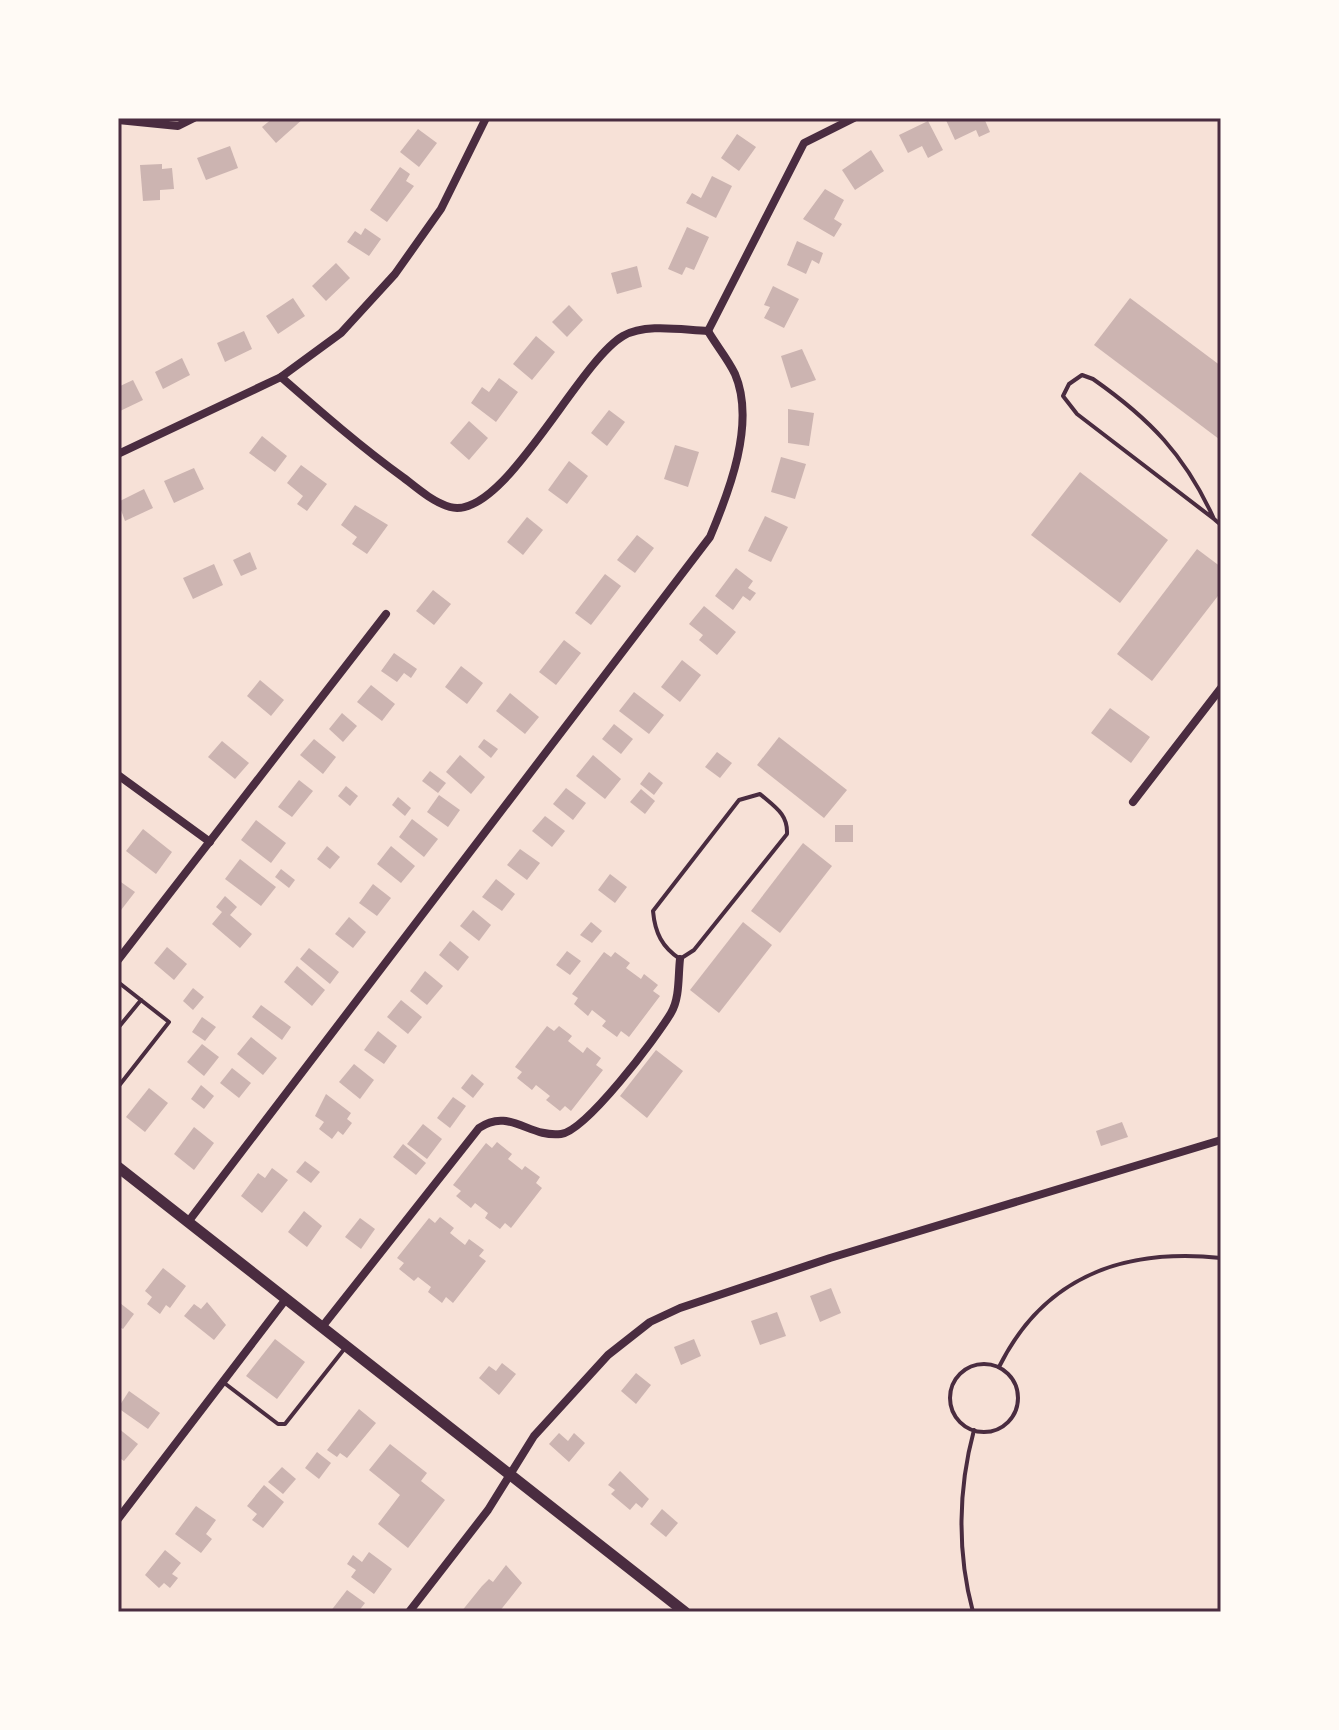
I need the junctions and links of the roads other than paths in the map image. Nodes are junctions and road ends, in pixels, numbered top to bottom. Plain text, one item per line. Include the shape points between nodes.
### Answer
1 (194, 118) edge
2 (486, 118) edge
3 (854, 118) edge
4 (118, 120) edge
5 (708, 331) junction
6 (281, 377) junction
7 (118, 454) edge
8 (1214, 519) junction
9 (1221, 525) edge
10 (386, 614) dead end
11 (1221, 688) edge
12 (118, 775) edge
13 (1133, 802) dead end
14 (210, 842) junction
15 (680, 959) junction
16 (118, 960) edge
17 (118, 982) edge
18 (141, 1000) junction
19 (118, 1028) edge
20 (118, 1087) edge
21 (1217, 1141) edge
22 (118, 1167) edge
23 (188, 1222) junction
24 (1221, 1258) edge
25 (286, 1299) junction
26 (322, 1327) junction
27 (347, 1346) junction
28 (999, 1367) junction
29 (223, 1382) junction
30 (974, 1430) junction
31 (509, 1475) junction
32 (118, 1519) edge
33 (409, 1612) edge
34 (685, 1612) edge
35 (973, 1612) edge

1 - 4 street via 178,126
2 - 6 street via 441,209 395,274 341,333
3 - 5 street via 804,143
5 - 6 street via 659,328 624,336 589,371 502,483 471,506 453,508 435,501 358,445
5 - 23 street via 735,375 743,409 733,482 710,537
6 - 7 street
8 - 8 lane via 1065,403 1069,384 1082,375 1093,379 1153,427 1189,467
8 - 9 lane
10 - 14 street
11 - 13 street
12 - 14 street
14 - 16 street
15 - 15 lane via 694,950 787,834 782,813 760,794 739,800 653,911 666,950
15 - 26 street via 671,1013 587,1121 563,1134 543,1133 507,1119 479,1128
17 - 18 lane
18 - 19 lane
18 - 20 lane via 169,1022
21 - 31 street via 680,1308 621,1342 534,1436
22 - 23 main road
23 - 25 main road
24 - 28 lane via 1143,1259 1086,1275 1033,1315
25 - 26 main road
25 - 29 street
26 - 27 main road
27 - 29 lane via 285,1424
27 - 31 main road
28 - 30 lane via 1014,1382 1016,1408 997,1429
28 - 30 lane via 972,1366 953,1383 955,1414
29 - 32 street
30 - 35 lane via 962,1494 964,1567
31 - 33 street
31 - 34 main road

